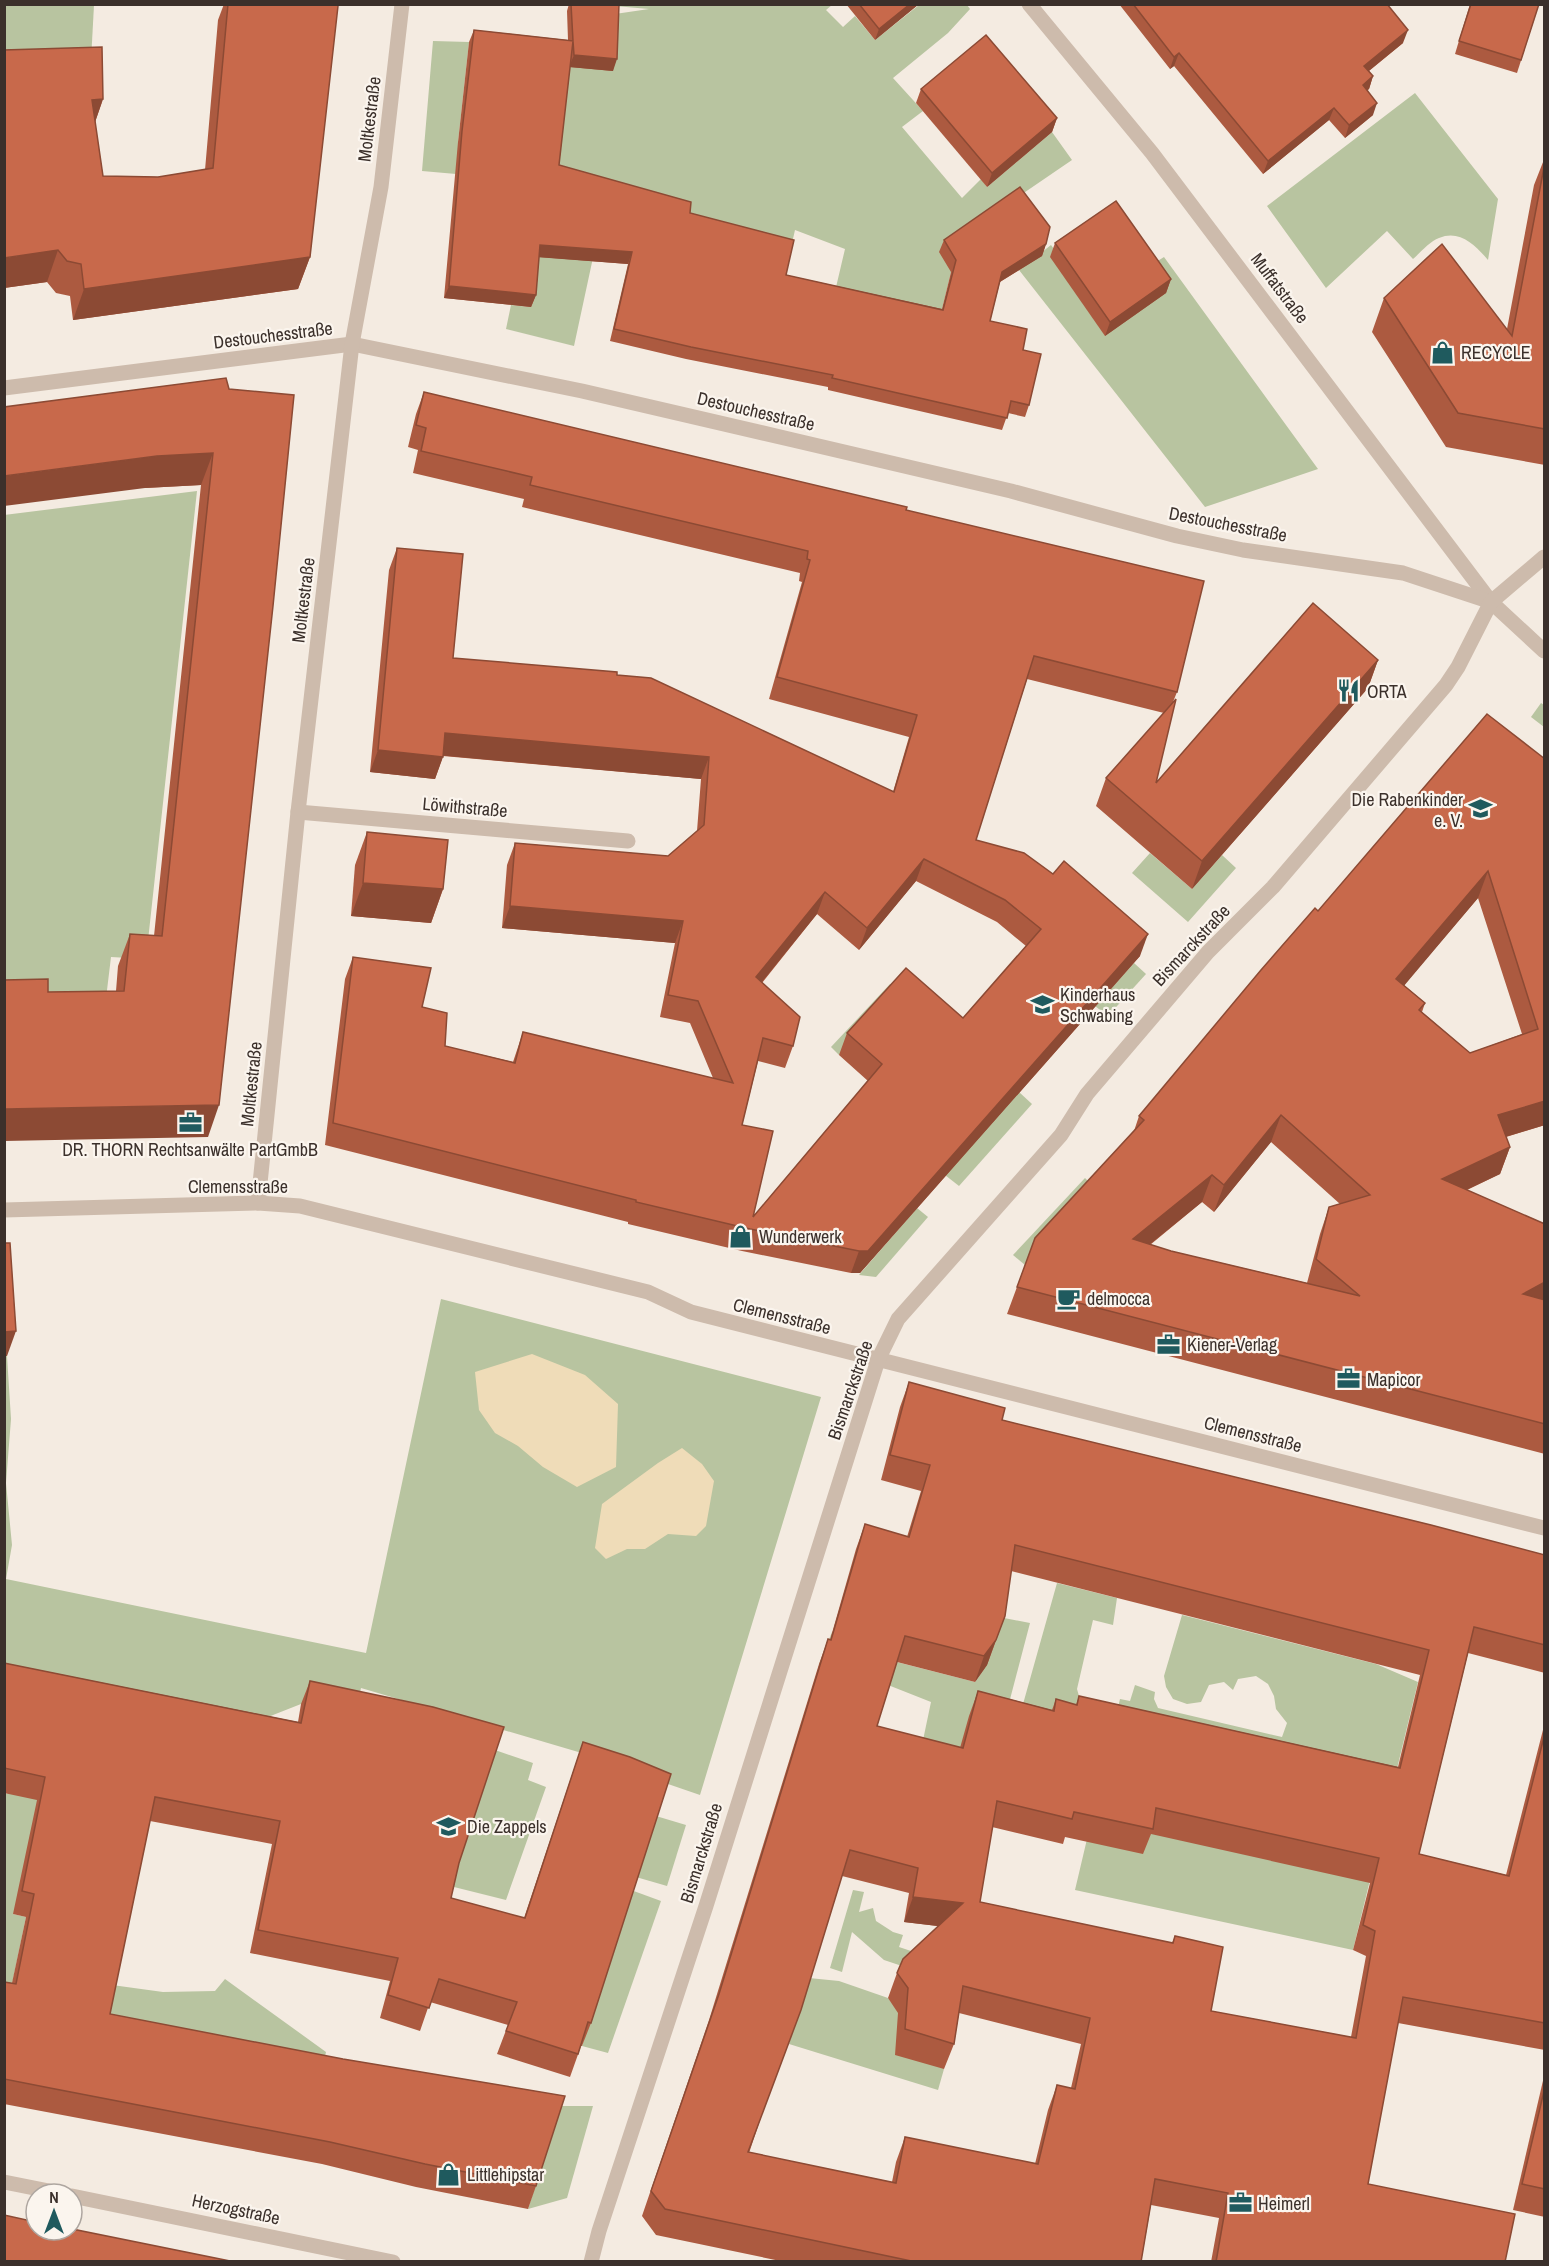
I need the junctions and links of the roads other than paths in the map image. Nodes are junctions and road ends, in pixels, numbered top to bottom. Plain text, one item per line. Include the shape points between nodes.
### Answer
1 (402, 4) edge
2 (1029, 4) edge
3 (352, 344) junction
4 (4, 388) edge
5 (1545, 557) edge
6 (1491, 602) junction
7 (1545, 651) edge
8 (298, 812) junction
9 (628, 841) dead end
10 (258, 1203) junction
11 (4, 1210) edge
12 (878, 1360) junction
13 (1545, 1528) edge
14 (4, 2182) edge
15 (24, 2186) edge
16 (84, 2198) edge
17 (393, 2262) edge
18 (591, 2262) edge

1 - 3 street, Moltkestraße via 381,187
2 - 6 street, Muffatstraße via 1152,153
3 - 4 street, Destouchesstraße
3 - 6 street, Destouchesstraße via 582,391 1011,491 1243,550 1403,573
3 - 8 street, Moltkestraße
5 - 6 street
6 - 7 street
6 - 12 street, Bismarckstraße via 1446,685 1273,887 1208,952 1087,1094 1061,1135 898,1319
8 - 9 street, Löwithstraße
8 - 10 street, Moltkestraße
10 - 11 street, Clemensstraße
10 - 12 street, Clemensstraße via 300,1206 648,1292 691,1312
12 - 13 street, Clemensstraße
12 - 18 street, Bismarckstraße
14 - 15 street
16 - 17 street, Herzogstraße

